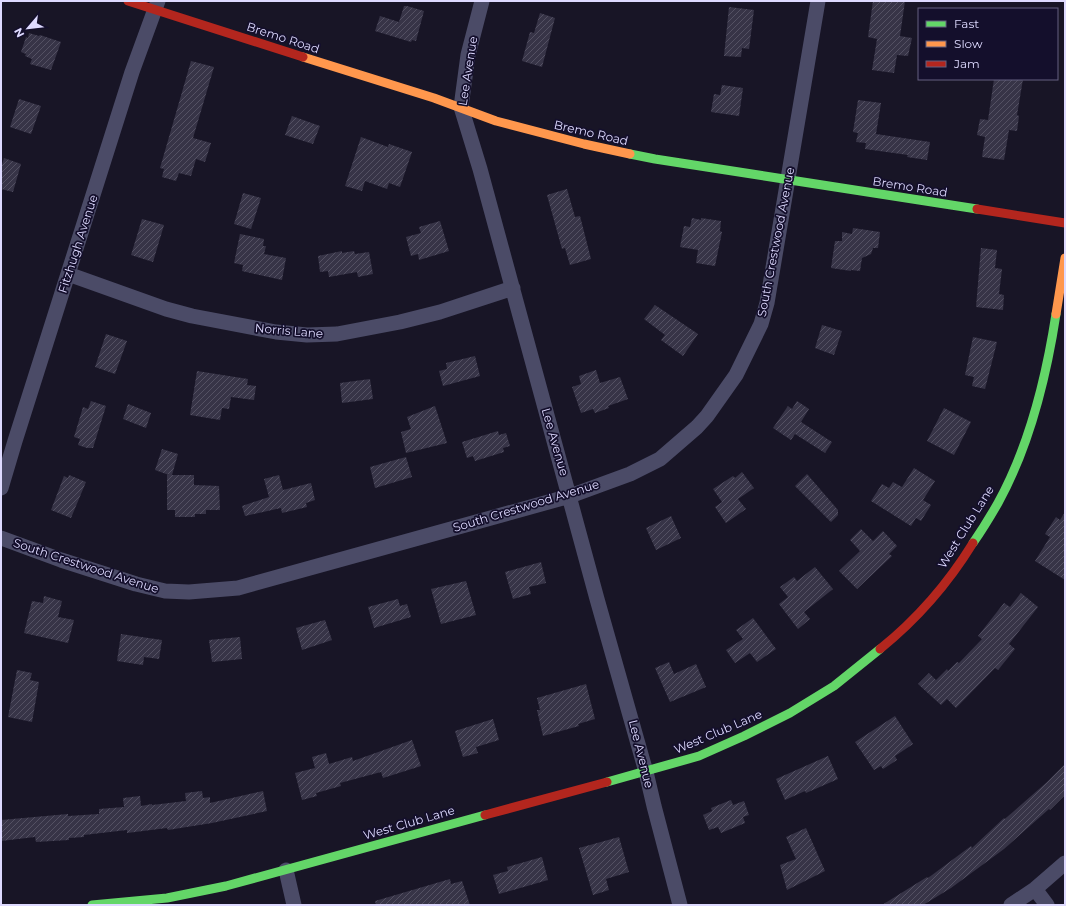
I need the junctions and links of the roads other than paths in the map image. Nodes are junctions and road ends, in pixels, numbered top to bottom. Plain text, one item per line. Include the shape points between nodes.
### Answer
1 (128, 1) edge
2 (482, 1) edge
3 (818, 1) edge
4 (157, 5) edge
5 (460, 107) junction
6 (788, 180) junction
7 (1065, 223) edge
8 (1065, 258) edge
9 (68, 274) junction
10 (512, 288) junction
11 (1, 488) edge
12 (570, 496) junction
13 (1, 538) edge
14 (646, 772) junction
15 (1065, 863) edge
16 (286, 870) junction
17 (1035, 889) junction
18 (92, 905) edge
19 (294, 905) edge
20 (680, 905) edge
21 (1011, 905) edge
22 (1047, 905) edge

1 - 4 street, Bremo Road
2 - 5 street, Lee Avenue via 468,55
3 - 6 street, South Crestwood Avenue
4 - 5 street, Bremo Road
4 - 9 street, Fitzhugh Avenue via 132,72
5 - 6 street, Bremo Road via 496,121 584,144 655,159
5 - 10 street, Lee Avenue via 480,169
6 - 7 street, Bremo Road
6 - 12 street, South Crestwood Avenue via 767,303 761,324 732,380 707,416 660,458 630,474
8 - 14 street, West Club Lane via 1042,385 1023,447 998,503 962,561 932,598 890,642 834,686 790,713 699,756
9 - 10 street, Norris Lane via 192,316 276,332 307,335 337,334 400,322 440,312
9 - 11 street, Fitzhugh Avenue
10 - 12 street, Lee Avenue
12 - 13 street, South Crestwood Avenue via 238,588 189,592 165,591 136,584
12 - 14 street, Lee Avenue
14 - 16 street, West Club Lane
14 - 20 street, Lee Avenue
15 - 17 street
16 - 18 street, West Club Lane via 167,898
16 - 19 street
17 - 21 street
17 - 22 street

